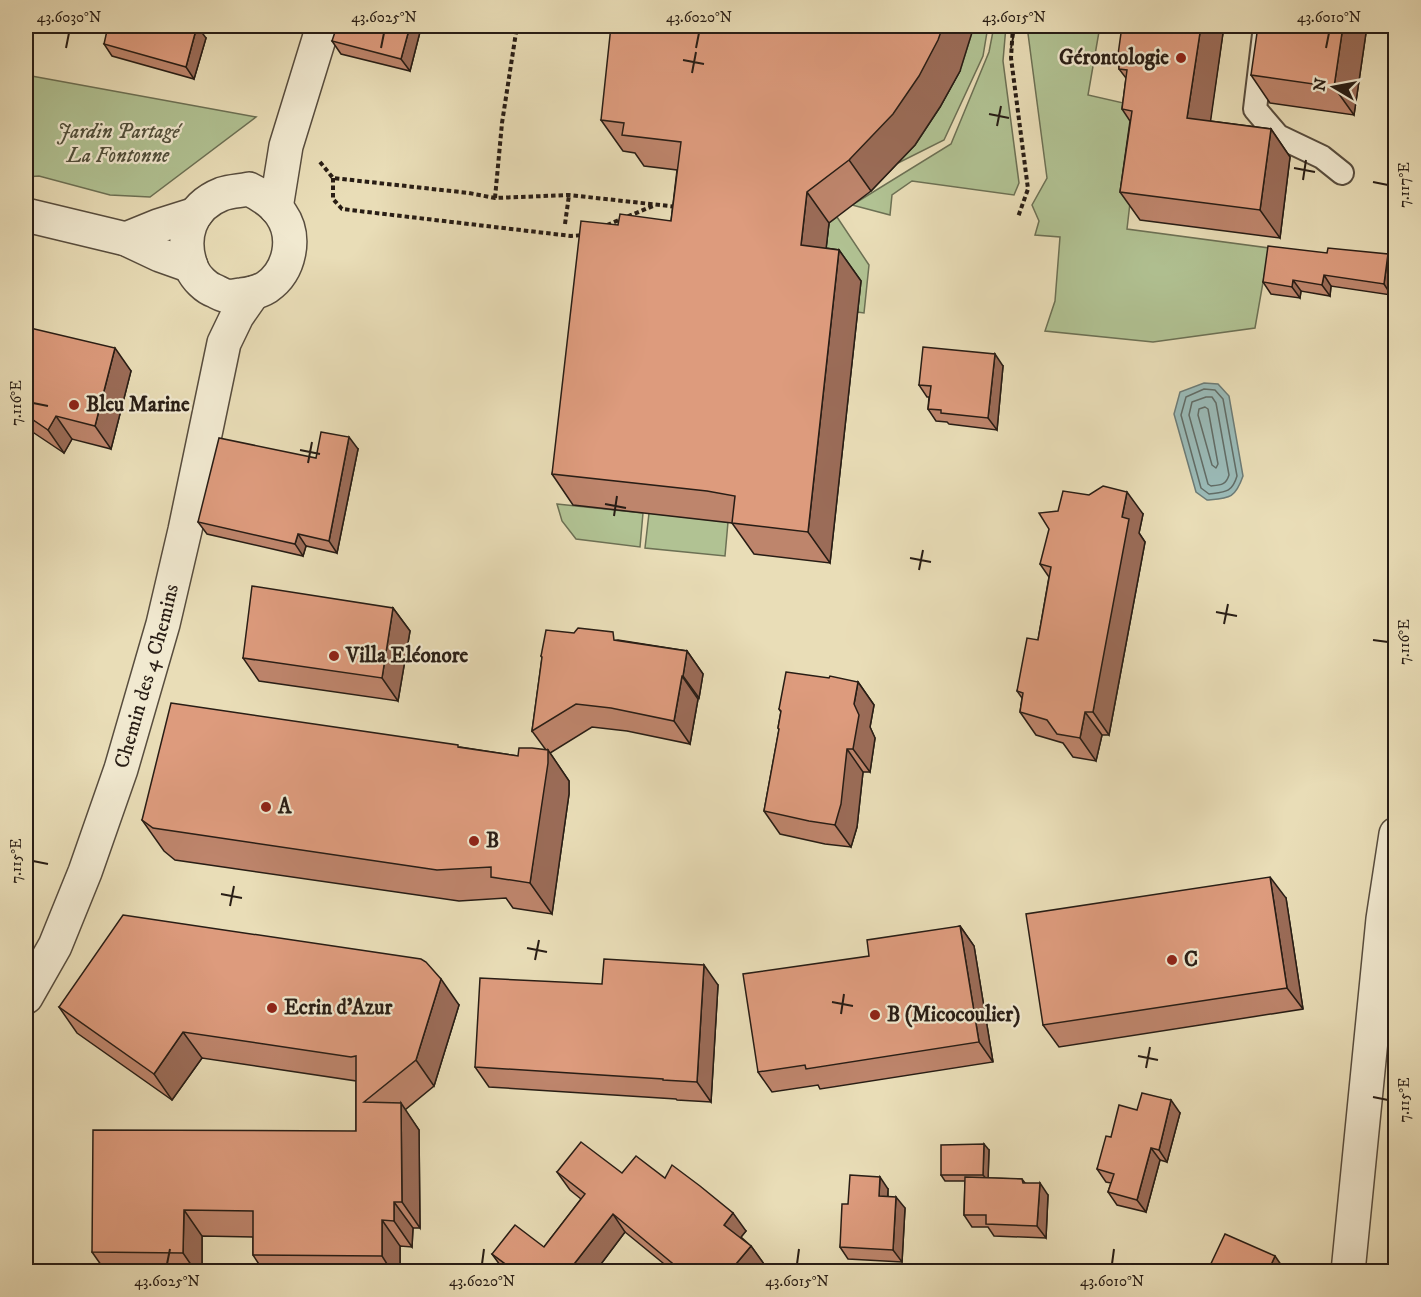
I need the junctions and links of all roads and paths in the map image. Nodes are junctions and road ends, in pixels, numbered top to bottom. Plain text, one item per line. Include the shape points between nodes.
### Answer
1 (323, 26) edge
2 (517, 26) edge
3 (1013, 26) edge
4 (1265, 26) edge
5 (286, 146) junction
6 (1342, 173) dead end
7 (333, 178) junction
8 (249, 189) junction
9 (569, 195) junction
10 (495, 198) junction
11 (655, 206) junction
12 (276, 208) junction
13 (687, 208) edge
14 (196, 214) junction
15 (26, 216) edge
16 (1018, 218) dead end
17 (565, 224) dead end
18 (598, 229) edge
19 (590, 232) edge
20 (126, 240) junction
21 (200, 278) junction
22 (253, 294) junction
23 (224, 343) junction
24 (1395, 834) edge
25 (26, 997) edge
26 (1348, 1272) edge

1 - 5 street
2 - 10 path
3 - 16 path via 1011,58 1028,189
4 - 6 lane via 1255,109 1278,136
5 - 7 path via 312,151
5 - 8 street
5 - 12 street
7 - 10 path
7 - 19 path via 333,199 342,209 571,236
8 - 12 street
8 - 14 street via 222,194
9 - 10 path
9 - 11 path
9 - 17 path
11 - 13 path
11 - 18 path
12 - 22 street via 289,230 286,264 276,279
14 - 20 street
14 - 21 street via 188,229 186,248
15 - 20 street
20 - 21 street
21 - 22 street via 227,296
21 - 23 street, Chemin des 4 Chemins via 218,312
22 - 23 street, Chemin des 4 Chemins
23 - 25 street, Chemin des 4 Chemins via 163,624 121,769 55,945
24 - 26 street

